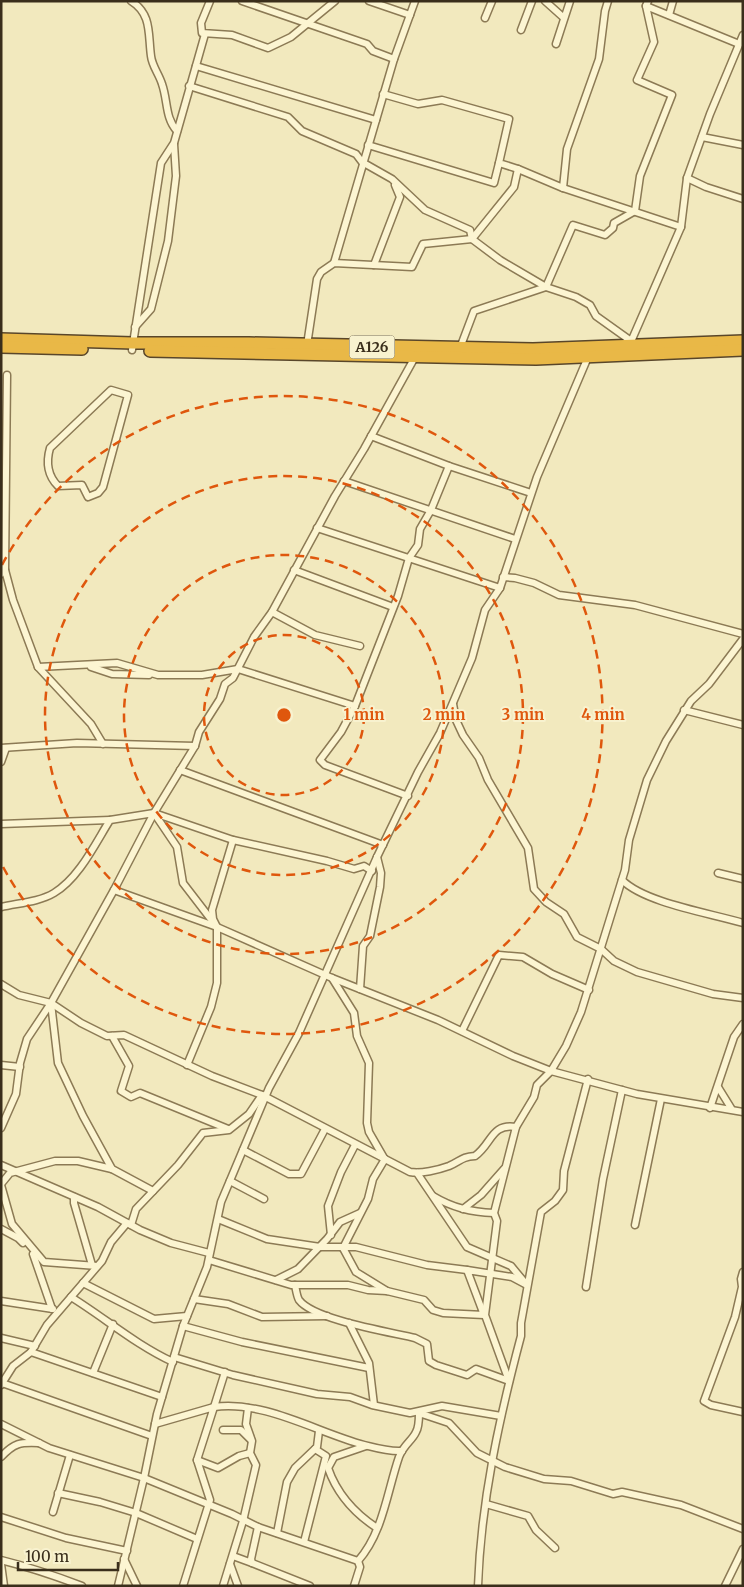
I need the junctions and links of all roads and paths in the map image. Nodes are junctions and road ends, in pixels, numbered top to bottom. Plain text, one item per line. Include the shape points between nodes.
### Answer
1 (131, 1) edge
2 (210, 1) edge
3 (242, 1) edge
4 (335, 1) edge
5 (369, 1) edge
6 (415, 1) edge
7 (492, 1) edge
8 (532, 1) edge
9 (545, 1) edge
10 (570, 1) edge
11 (608, 1) edge
12 (674, 1) edge
13 (647, 4) edge
14 (410, 15) junction
15 (669, 15) junction
16 (485, 18) dead end
17 (564, 18) junction
18 (308, 23) junction
19 (521, 30) dead end
20 (205, 34) junction
21 (743, 34) edge
22 (556, 44) dead end
23 (739, 44) junction
24 (394, 59) junction
25 (196, 66) junction
26 (189, 86) junction
27 (383, 94) junction
28 (376, 120) junction
29 (177, 131) junction
30 (702, 137) junction
31 (174, 143) junction
32 (743, 145) edge
33 (368, 146) junction
34 (362, 162) junction
35 (499, 163) junction
36 (518, 168) junction
37 (687, 178) junction
38 (392, 179) junction
39 (563, 188) junction
40 (743, 199) edge
41 (635, 211) junction
42 (681, 227) junction
43 (472, 239) junction
44 (334, 263) junction
45 (374, 265) junction
46 (546, 287) junction
47 (134, 327) junction
48 (1, 339) edge
49 (743, 341) edge
50 (630, 343) junction
51 (307, 345) junction
52 (133, 347) junction
53 (1, 348) edge
54 (460, 348) junction
55 (743, 350) edge
56 (415, 357) junction
57 (588, 357) junction
58 (7, 375) dead end
59 (128, 395) joint
60 (371, 436) junction
61 (449, 466) junction
62 (344, 481) junction
63 (531, 494) junction
64 (431, 510) junction
65 (317, 528) junction
66 (515, 539) junction
67 (408, 558) junction
68 (294, 570) junction
69 (3, 572) edge
70 (503, 577) junction
71 (500, 588) junction
72 (393, 607) junction
73 (272, 612) junction
74 (743, 634) edge
75 (743, 639) edge
76 (360, 646) dead end
77 (87, 665) junction
78 (38, 667) junction
79 (238, 669) junction
80 (158, 675) junction
81 (453, 703) junction
82 (355, 706) junction
83 (684, 710) junction
84 (743, 725) edge
85 (103, 744) junction
86 (194, 746) junction
87 (4, 748) edge
88 (1, 762) edge
89 (180, 770) junction
90 (408, 796) junction
91 (154, 813) junction
92 (110, 820) junction
93 (1, 824) edge
94 (232, 840) junction
95 (383, 845) junction
96 (377, 857) junction
97 (372, 872) junction
98 (718, 873) dead end
99 (743, 879) edge
100 (622, 880) junction
101 (631, 889) junction
102 (114, 890) junction
103 (617, 895) junction
104 (1, 906) edge
105 (743, 923) edge
106 (217, 927) junction
107 (601, 949) junction
108 (614, 961) junction
109 (598, 964) junction
110 (325, 974) junction
111 (332, 978) junction
112 (1, 984) edge
113 (360, 989) junction
114 (589, 990) junction
115 (743, 998) edge
116 (50, 1003) junction
117 (743, 1024) edge
118 (462, 1031) junction
119 (112, 1036) junction
120 (1, 1064) edge
121 (188, 1065) junction
122 (20, 1067) junction
123 (551, 1071) junction
124 (588, 1079) junction
125 (718, 1087) junction
126 (622, 1090) junction
127 (263, 1096) junction
128 (661, 1098) junction
129 (710, 1108) junction
130 (731, 1108) junction
131 (743, 1112) edge
132 (1, 1127) edge
133 (516, 1127) junction
134 (324, 1129) junction
135 (229, 1130) junction
136 (355, 1145) junction
137 (242, 1150) junction
138 (385, 1159) junction
139 (1, 1165) edge
140 (505, 1168) junction
141 (112, 1169) junction
142 (16, 1172) junction
143 (417, 1173) junction
144 (230, 1181) junction
145 (1, 1185) edge
146 (153, 1191) junction
147 (431, 1195) junction
148 (74, 1197) junction
149 (264, 1199) dead end
150 (463, 1209) junction
151 (360, 1213) junction
152 (494, 1213) junction
153 (218, 1219) junction
154 (129, 1224) junction
155 (635, 1225) dead end
156 (1, 1229) edge
157 (331, 1235) junction
158 (320, 1247) junction
159 (343, 1248) junction
160 (209, 1256) junction
161 (492, 1257) junction
162 (95, 1266) junction
163 (467, 1270) junction
164 (743, 1272) edge
165 (490, 1274) junction
166 (276, 1280) junction
167 (83, 1283) junction
168 (294, 1285) junction
169 (527, 1285) junction
170 (586, 1287) dead end
171 (387, 1291) junction
172 (71, 1297) junction
173 (194, 1299) junction
174 (1, 1302) edge
175 (52, 1309) junction
176 (60, 1310) junction
177 (187, 1316) junction
178 (328, 1316) junction
179 (349, 1322) junction
180 (113, 1324) junction
181 (183, 1326) junction
182 (1, 1338) edge
183 (35, 1346) junction
184 (31, 1352) junction
185 (173, 1359) junction
186 (369, 1368) junction
187 (93, 1372) junction
188 (225, 1372) junction
189 (509, 1381) junction
190 (2, 1384) edge
191 (162, 1397) junction
192 (374, 1405) junction
193 (214, 1407) junction
194 (248, 1408) junction
195 (743, 1412) edge
196 (419, 1413) junction
197 (501, 1416) junction
198 (1, 1424) edge
199 (155, 1424) junction
200 (224, 1430) dead end
201 (319, 1431) junction
202 (152, 1436) junction
203 (252, 1441) junction
204 (40, 1443) junction
205 (367, 1446) junction
206 (315, 1450) junction
207 (402, 1451) junction
208 (250, 1453) junction
209 (70, 1455) junction
210 (326, 1456) junction
211 (1, 1457) edge
212 (334, 1457) junction
213 (492, 1459) junction
214 (196, 1460) junction
215 (144, 1478) junction
216 (58, 1494) junction
217 (209, 1504) junction
218 (486, 1504) junction
219 (53, 1512) dead end
220 (136, 1513) junction
221 (1, 1516) edge
222 (244, 1521) junction
223 (258, 1527) junction
224 (378, 1528) junction
225 (743, 1528) edge
226 (277, 1533) junction
227 (197, 1539) junction
228 (304, 1542) junction
229 (556, 1548) dead end
230 (743, 1549) edge
231 (127, 1550) junction
232 (233, 1556) junction
233 (124, 1559) junction
234 (1, 1560) edge
235 (358, 1561) junction
236 (252, 1563) junction
237 (1, 1564) edge
238 (230, 1564) junction
239 (120, 1578) junction
240 (293, 1582) edge
241 (4, 1586) edge
242 (82, 1586) edge
243 (113, 1586) edge
244 (118, 1586) edge
245 (137, 1586) edge
246 (183, 1586) edge
247 (223, 1586) edge
248 (238, 1586) edge
249 (310, 1586) edge
250 (354, 1586) edge
251 (478, 1586) edge
252 (726, 1586) edge

1 - 29 street via 142,9 148,23 152,62 163,85 169,121
2 - 20 street via 201,23 201,32
3 - 18 street
4 - 18 street
5 - 14 street
6 - 14 street
7 - 16 street
8 - 19 street
9 - 17 street
10 - 17 street
11 - 39 street via 599,59 567,149
12 - 15 street
13 - 15 street
13 - 41 street via 654,42 637,80 672,95 640,176
14 - 24 street
15 - 23 street
17 - 22 street
18 - 20 street via 291,37 268,48 232,35
18 - 24 street via 367,44 373,51
20 - 25 street
21 - 23 street
23 - 30 street
24 - 27 street
25 - 26 street
25 - 28 street
26 - 29 street
26 - 34 street via 288,117 302,131 356,154
27 - 28 street
27 - 35 street via 418,104 442,100 509,119
28 - 33 street
29 - 31 street
30 - 32 street
30 - 37 street
31 - 47 street via 161,163
31 - 47 street via 176,176 168,241 151,309
33 - 34 street
33 - 35 street via 494,183
34 - 38 street
34 - 44 street
35 - 36 street
36 - 39 street
36 - 43 street via 514,188
37 - 40 street
37 - 42 street
38 - 43 street via 425,210 470,230
38 - 45 street via 400,197
39 - 41 street
41 - 42 street
41 - 46 street via 614,223 605,234 573,225
42 - 50 street
43 - 45 street via 422,244 412,267
43 - 46 street
44 - 45 street
44 - 51 street via 317,279
46 - 50 street via 590,305 596,316
46 - 54 street via 474,311
47 - 52 street
48 - 52 highway, A126
49 - 50 highway, A126
50 - 54 highway, A126 via 542,349
51 - 52 highway, A126
51 - 54 highway, A126
52 - 53 highway, A126
52 - 56 highway, A126
55 - 57 highway, A126
56 - 57 highway, A126
56 - 60 street
57 - 63 street
58 - 69 street
59 - 59 street via 98,493 88,497 82,485 58,486 46,461 50,448 111,390
60 - 61 street
60 - 62 street
61 - 63 street
61 - 64 street
62 - 64 street
62 - 65 street
63 - 66 street
64 - 66 street
64 - 67 street via 420,529 418,545
65 - 67 street
65 - 68 street
66 - 70 street
67 - 71 street
67 - 72 street
68 - 72 street
68 - 73 street
69 - 78 street
70 - 71 street
70 - 74 street via 534,583 559,595 634,605
71 - 81 street via 485,610 472,658
72 - 82 street
73 - 76 street via 316,635
73 - 79 street via 254,637
75 - 83 street
77 - 78 street
77 - 80 street via 112,674
77 - 80 street via 117,663
78 - 85 street via 90,724
79 - 80 street via 202,675
79 - 82 street
79 - 86 street via 225,684 220,699 198,732
81 - 90 street
81 - 107 street via 463,736 479,758 488,780 528,848 534,889 564,914 577,937
82 - 90 street via 320,762
83 - 84 street
83 - 100 street via 647,780 629,840
85 - 86 street
85 - 87 street
86 - 89 street
87 - 88 street
89 - 91 street
89 - 95 street
90 - 95 street
91 - 92 street
91 - 94 street
91 - 102 street
91 - 106 street via 177,847 183,883
92 - 93 street
92 - 104 street via 70,881 42,898
94 - 97 street via 354,869 364,866
94 - 106 street via 212,910
95 - 96 street
96 - 97 street
96 - 113 street via 382,873 370,936 363,946
97 - 110 street
98 - 99 street
100 - 101 street
100 - 103 street
101 - 103 street
101 - 105 street
102 - 106 street
102 - 116 street
103 - 107 street
106 - 110 street
106 - 121 street via 218,983
107 - 108 street
107 - 109 street
108 - 109 street
108 - 115 street via 671,983
109 - 114 street
110 - 111 street
110 - 127 street via 299,1032
111 - 113 street
111 - 138 street via 354,1013 357,1036 369,1063 366,1112 369,1132
112 - 116 street via 19,995
113 - 118 street
114 - 118 street via 523,957 499,955
114 - 123 street via 566,1046
116 - 119 street
116 - 122 street via 28,1039
116 - 141 street via 58,1063
117 - 125 street via 734,1038
118 - 123 street
119 - 121 street via 124,1035
119 - 135 street via 129,1066 121,1091 131,1097 140,1093
120 - 122 street
121 - 127 street
122 - 132 street via 16,1094
123 - 124 street
123 - 133 street via 537,1085 532,1102
124 - 126 street
124 - 169 street via 564,1171 563,1190 541,1212
125 - 129 street
125 - 130 street
126 - 128 street
126 - 170 street via 603,1180
127 - 134 street
127 - 135 street
127 - 137 street
128 - 129 street
128 - 155 street
129 - 130 street
130 - 131 street
133 - 140 street
133 - 143 street via 500,1128 475,1156 464,1156 451,1165
134 - 136 street
134 - 137 street via 301,1174 289,1174
135 - 146 street via 203,1133
136 - 138 street
136 - 157 street via 328,1206
137 - 144 street
138 - 143 street
138 - 151 street
139 - 142 street
140 - 150 street via 481,1195
140 - 152 street
141 - 142 street via 78,1161 55,1161
141 - 146 street
142 - 145 street via 10,1173
142 - 148 street
143 - 147 street
144 - 149 street
144 - 153 street
145 - 162 street via 12,1224 44,1262
146 - 154 street via 136,1209
147 - 150 street
147 - 161 street via 467,1247
148 - 154 street
148 - 162 street
150 - 152 street
151 - 157 street via 340,1222
151 - 159 street
152 - 161 street via 497,1221
153 - 158 street via 267,1239
153 - 160 street
154 - 160 street
154 - 162 street via 111,1242
156 - 175 street via 18,1238 34,1255
157 - 158 street
158 - 159 street
158 - 166 street via 298,1269
159 - 163 street via 356,1247 427,1265
159 - 171 street via 356,1272
160 - 166 street
160 - 173 street
161 - 165 street
161 - 169 street via 510,1266
162 - 167 street
163 - 165 street
163 - 171 street via 484,1315 443,1313 434,1310 424,1300
164 - 195 street via 735,1317 704,1401
165 - 169 street via 512,1277
165 - 189 street via 485,1315
166 - 168 street
167 - 172 street
167 - 177 street via 154,1319
168 - 171 street via 348,1285
168 - 178 street via 299,1300
169 - 189 street via 520,1323 521,1336
172 - 176 street
172 - 180 street
173 - 177 street
173 - 178 street via 228,1304 262,1317
174 - 175 street
175 - 176 street
176 - 183 street
177 - 181 street
178 - 179 street
179 - 186 street
179 - 189 street via 415,1338 427,1344 429,1361 436,1365 467,1375 476,1369
180 - 185 street via 155,1354
180 - 187 street
181 - 185 street
181 - 186 street via 242,1342
182 - 183 street
183 - 184 street
184 - 187 street
184 - 190 street via 13,1366
185 - 188 street
185 - 191 street
186 - 192 street
187 - 191 street
188 - 192 street via 317,1394 350,1397
188 - 193 street
189 - 197 street
190 - 202 street
191 - 199 street
192 - 196 street via 410,1414
193 - 194 street via 234,1404
193 - 199 street
193 - 214 street
194 - 201 street
194 - 203 street via 246,1424
196 - 197 street via 442,1406
196 - 207 street via 416,1432
196 - 213 street via 449,1423 466,1443
197 - 213 street
198 - 204 street
199 - 202 street
200 - 203 street via 241,1430
201 - 205 street
201 - 206 street
202 - 215 street
203 - 208 street
204 - 209 street
204 - 211 street via 21,1442
205 - 207 street
205 - 212 street
206 - 210 street
206 - 226 street via 294,1468 287,1482
207 - 224 street
208 - 214 street via 218,1468
208 - 222 street via 256,1465
209 - 215 street
209 - 216 street
210 - 212 street
210 - 228 street
212 - 224 street via 328,1468 339,1493 363,1519
213 - 218 street
213 - 225 street via 505,1467 544,1480 571,1481 613,1494 622,1492 681,1506
214 - 217 street via 210,1496
215 - 217 street
215 - 220 street
216 - 219 street
216 - 220 street
217 - 222 street
217 - 227 street
218 - 229 street via 528,1516 536,1530
218 - 251 street via 480,1533
220 - 227 street
220 - 231 street
221 - 231 street via 74,1540
222 - 223 street
222 - 232 street
223 - 226 street
223 - 236 street
224 - 235 street
226 - 228 street
227 - 246 street
228 - 235 street
230 - 252 street
231 - 233 street
232 - 236 street
232 - 238 street
233 - 239 street
233 - 245 street
234 - 242 street
235 - 250 street via 360,1567
236 - 240 street
237 - 241 street
238 - 247 street
238 - 248 street
239 - 243 street
239 - 244 street
240 - 249 street

